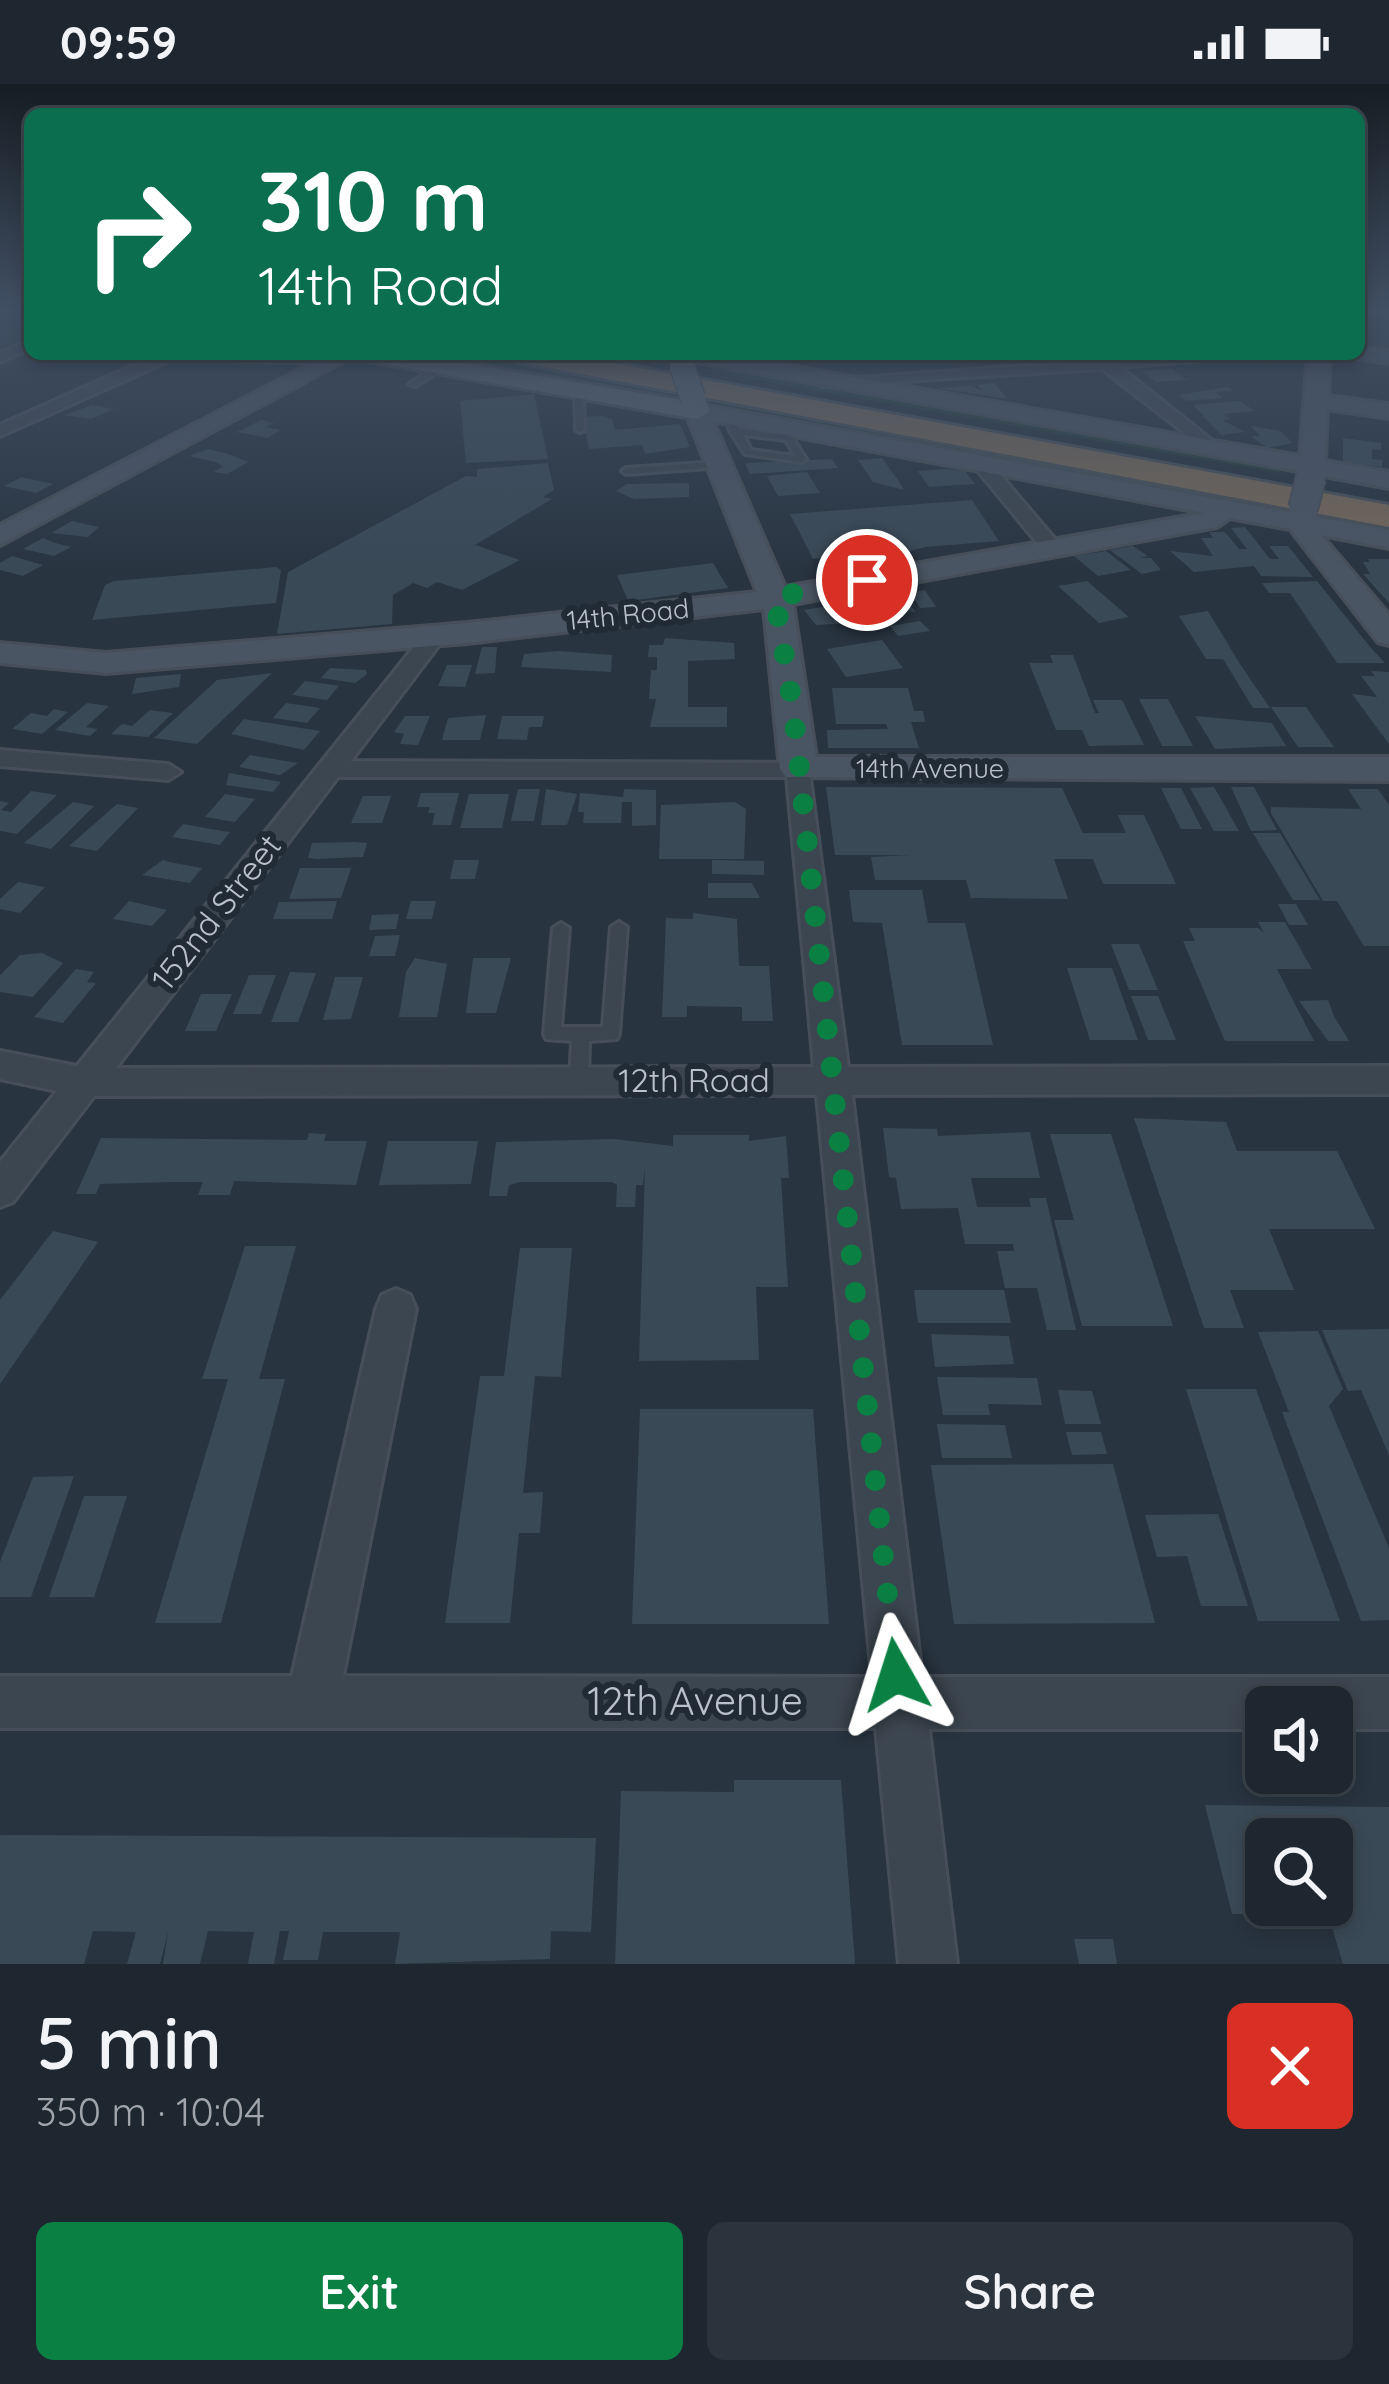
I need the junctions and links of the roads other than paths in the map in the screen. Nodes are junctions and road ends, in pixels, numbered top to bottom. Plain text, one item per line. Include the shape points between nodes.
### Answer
1 (73, 398) edge
2 (263, 398) edge
3 (579, 398) edge
4 (634, 398) edge
5 (654, 398) edge
6 (674, 398) edge
7 (707, 398) edge
8 (843, 398) edge
9 (912, 398) edge
10 (1148, 398) edge
11 (1316, 398) edge
12 (925, 400) joint
13 (1316, 401) junction
14 (714, 409) junction
15 (1389, 411) edge
16 (580, 430) dead end
17 (0, 431) edge
18 (783, 436) junction
19 (1226, 461) junction
20 (981, 463) junction
21 (718, 465) junction
22 (626, 471) dead end
23 (1312, 472) junction
24 (1389, 480) edge
25 (1389, 500) edge
26 (1251, 514) junction
27 (1389, 515) edge
28 (1302, 516) junction
29 (0, 536) edge
30 (1389, 541) edge
31 (1051, 547) junction
32 (1336, 573) junction
33 (775, 597) junction
34 (1389, 635) edge
35 (434, 637) junction
36 (0, 653) edge
37 (0, 758) edge
38 (328, 769) junction
39 (800, 769) junction
40 (1389, 769) edge
41 (168, 772) dead end
42 (620, 927) dead end
43 (561, 928) dead end
44 (580, 1034) junction
45 (0, 1065) edge
46 (832, 1079) junction
47 (1389, 1080) edge
48 (579, 1081) junction
49 (84, 1082) junction
50 (0, 1190) edge
51 (396, 1309) dead end
52 (312, 1701) junction
53 (898, 1701) junction
54 (0, 1702) edge
55 (1389, 1702) edge
56 (928, 1964) edge

1 - 17 street
2 - 29 street
3 - 16 lane
4 - 14 main road
5 - 14 highway
6 - 14 highway
7 - 14 main road, bridge
8 - 19 highway
9 - 12 street
10 - 19 street
11 - 13 street
12 - 19 street
13 - 15 street
13 - 23 street
14 - 18 street
14 - 18 lane via 748,452 802,459
14 - 21 street
14 - 27 highway
18 - 20 street
19 - 23 street
19 - 25 highway
20 - 26 street
20 - 31 street
21 - 22 lane
21 - 33 street
23 - 24 street
23 - 28 street, bridge
26 - 28 street
26 - 31 street, 14th Road
28 - 30 street
28 - 32 street
30 - 32 street via 1344,549
31 - 33 street, 14th Road
32 - 34 street
33 - 35 street, 14th Road
33 - 39 street
35 - 36 street, 14th Road via 106,663
35 - 38 street, 152nd Street
37 - 41 street
38 - 39 street, 14th Avenue
38 - 49 street, 152nd Street
39 - 40 street, 14th Avenue
39 - 46 street
42 - 44 lane via 611,1034
43 - 44 lane via 552,1034
44 - 48 lane
45 - 49 street, 12th Road
46 - 47 street, 12th Road
46 - 48 street, 12th Road
46 - 53 street
48 - 49 street, 12th Road
49 - 50 street, 152nd Street
51 - 52 street
52 - 53 street, 12th Avenue
52 - 54 street, 12th Avenue
53 - 55 street, 12th Avenue
53 - 56 street

